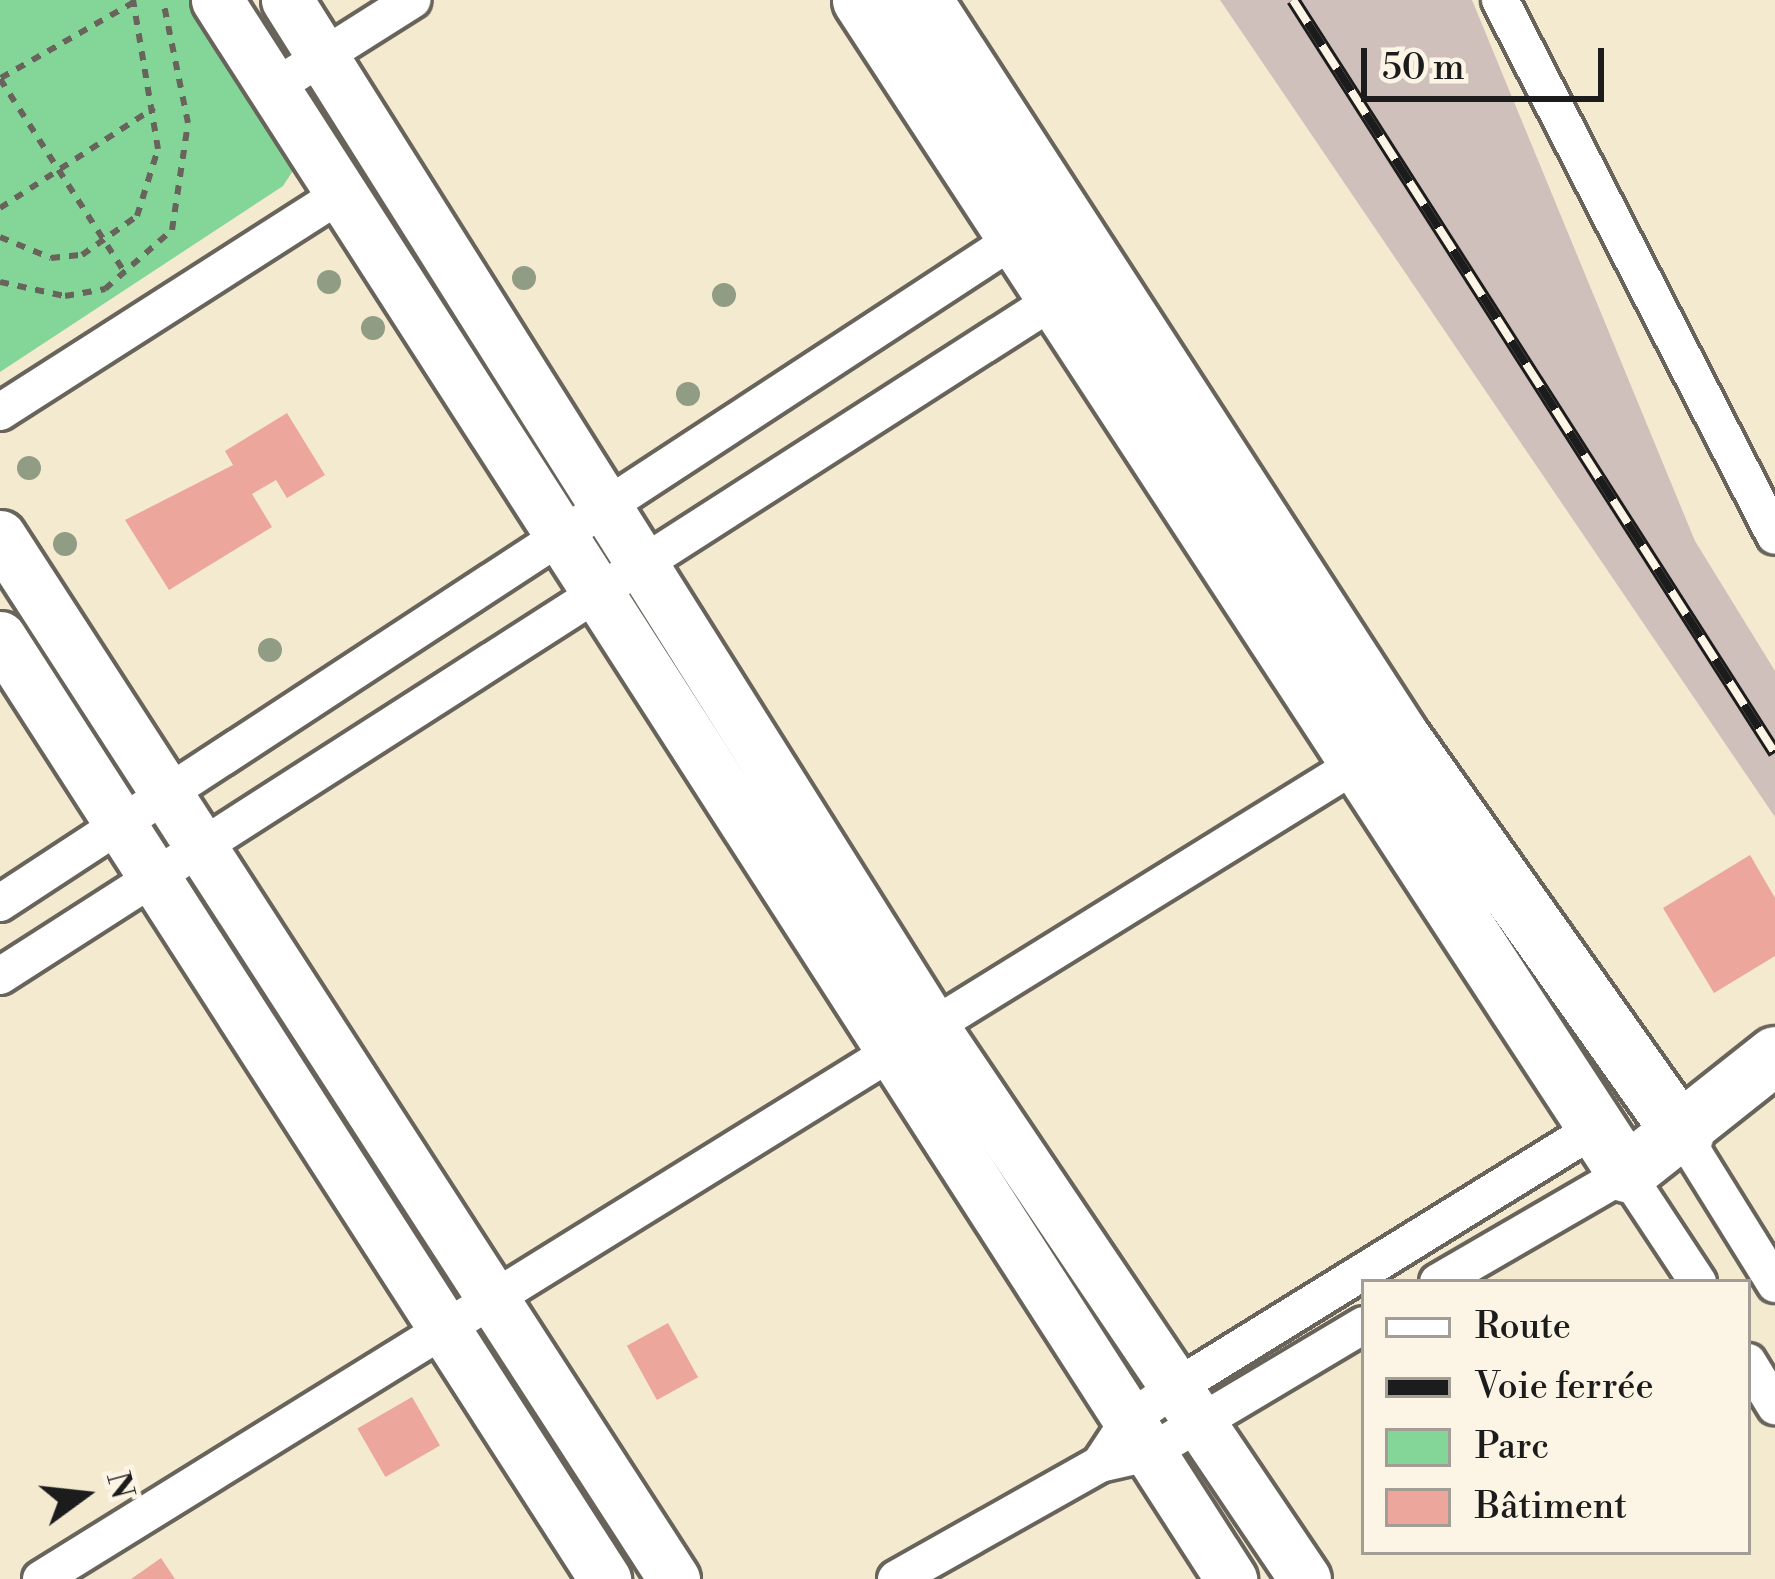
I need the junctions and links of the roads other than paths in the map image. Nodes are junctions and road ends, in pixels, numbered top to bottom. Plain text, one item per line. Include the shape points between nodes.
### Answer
1 (412, 0) edge
2 (861, 0) edge
3 (923, 0) edge
4 (1501, 0) edge
5 (290, 1) edge
6 (228, 18) edge
7 (321, 57) junction
8 (273, 88) junction
9 (341, 194) junction
10 (1038, 224) junction
11 (1077, 285) junction
12 (0, 412) edge
13 (608, 505) junction
14 (0, 536) edge
15 (561, 536) junction
16 (1775, 536) edge
17 (644, 565) junction
18 (598, 594) junction
19 (0, 637) edge
20 (1378, 750) junction
21 (167, 794) junction
22 (121, 825) junction
23 (200, 847) junction
24 (155, 878) junction
25 (0, 903) edge
26 (0, 976) edge
27 (931, 1024) junction
28 (887, 1049) junction
29 (1767, 1062) edge
30 (1667, 1116) junction
31 (1611, 1150) junction
32 (1396, 1279) edge
33 (1442, 1279) edge
34 (1696, 1279) edge
35 (1775, 1284) edge
36 (489, 1292) junction
37 (1361, 1300) edge
38 (442, 1324) junction
39 (1361, 1326) edge
40 (1751, 1367) edge
41 (1190, 1403) junction
42 (1775, 1406) edge
43 (1126, 1446) junction
44 (40, 1579) edge
45 (605, 1579) edge
46 (674, 1579) edge
47 (896, 1579) edge
48 (1231, 1579) edge
49 (1306, 1579) edge

1 - 7 street
2 - 10 main road
3 - 10 main road
4 - 16 street
5 - 6 street
5 - 7 street
6 - 8 street
7 - 8 street
7 - 13 street
8 - 9 street
9 - 12 street
9 - 15 street
10 - 11 main road
10 - 13 street
11 - 17 street
11 - 20 main road
13 - 15 street
13 - 17 street
14 - 21 street
15 - 18 street
15 - 21 street
17 - 18 street
17 - 27 street
18 - 23 street
18 - 28 street
19 - 22 street
20 - 27 street
20 - 30 main road
20 - 31 main road
21 - 22 street
21 - 23 street
22 - 24 street
22 - 25 street
23 - 24 street
23 - 36 street
24 - 26 street
24 - 38 street
27 - 28 street
27 - 41 street
28 - 36 street
28 - 43 street
29 - 30 main road
30 - 31 main road
30 - 35 street
31 - 32 street
31 - 33 street
31 - 34 street
36 - 38 street
36 - 46 street
37 - 41 street
38 - 44 street
38 - 45 street
39 - 41 street
40 - 42 street
41 - 43 street
41 - 49 street
43 - 47 street
43 - 48 street

